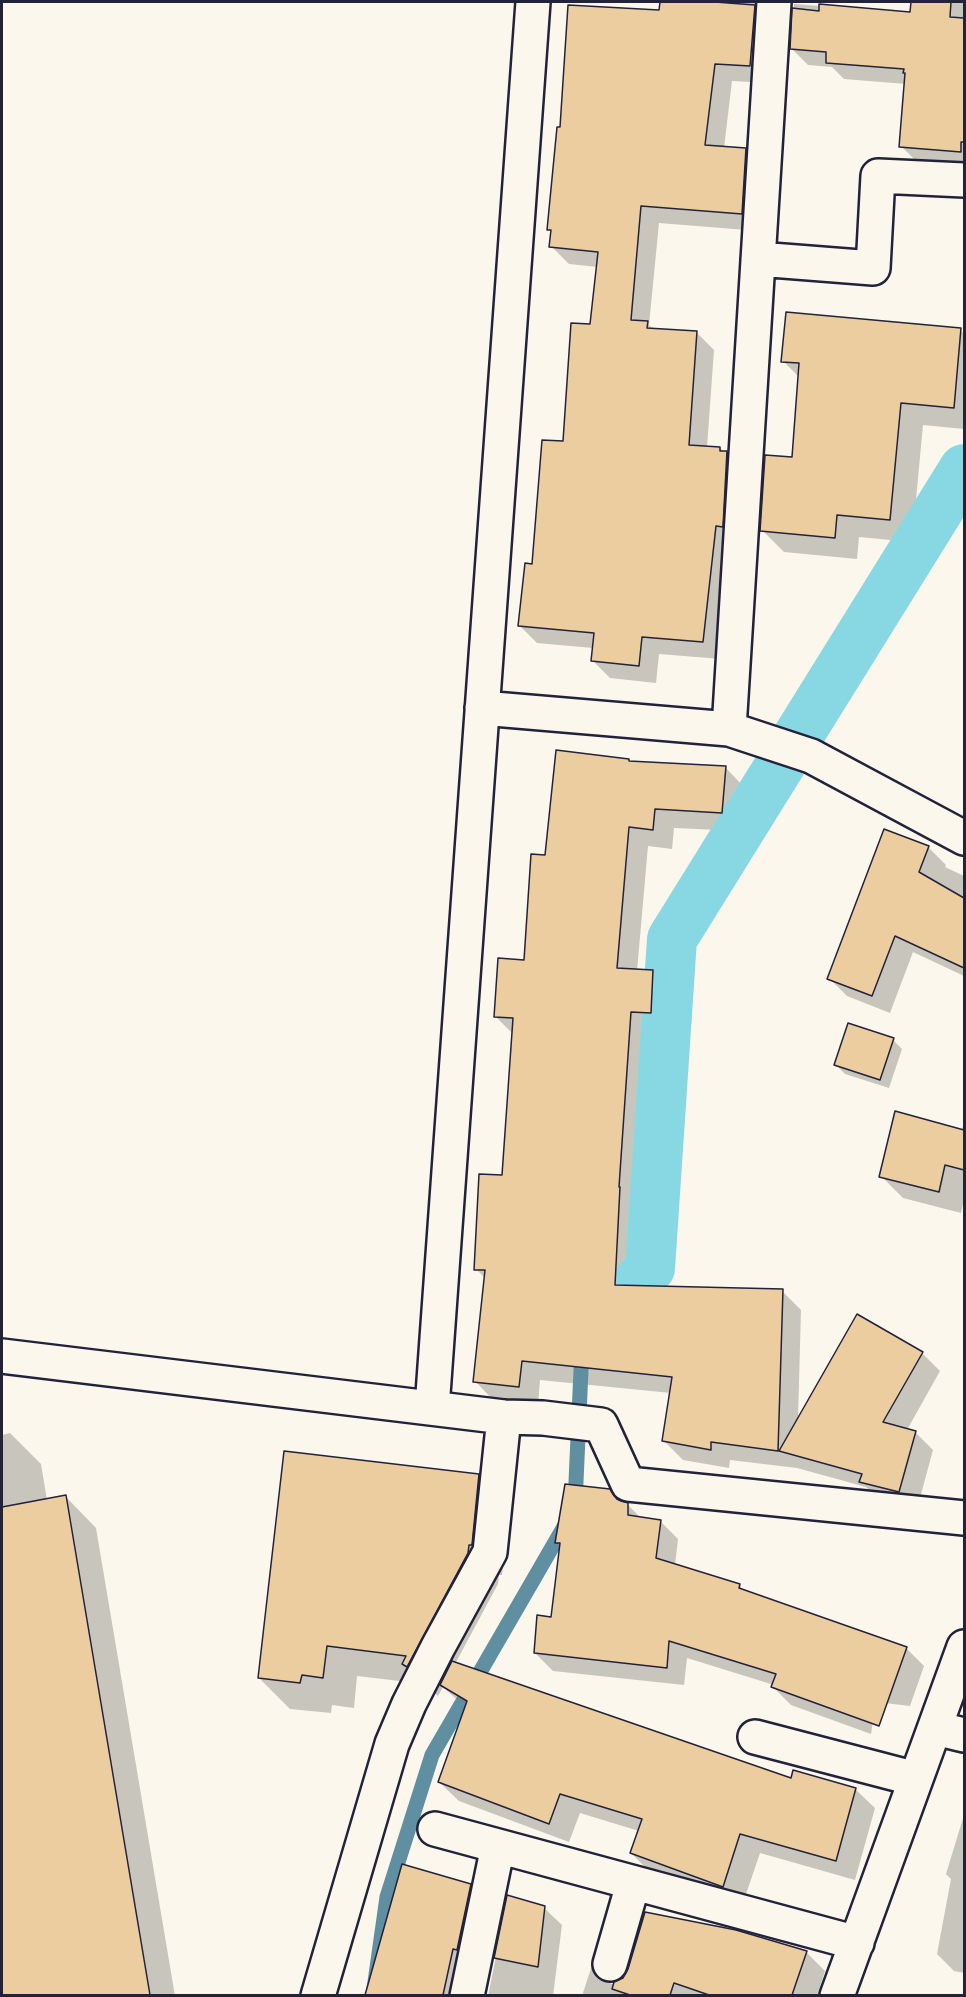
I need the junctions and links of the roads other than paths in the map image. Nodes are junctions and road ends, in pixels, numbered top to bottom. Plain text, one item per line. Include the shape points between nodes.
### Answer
1 (533, 2) edge
2 (774, 2) edge
3 (964, 180) edge
4 (758, 259) junction
5 (482, 708) junction
6 (729, 729) junction
7 (964, 838) edge
8 (2, 1356) edge
9 (432, 1408) junction
10 (504, 1417) junction
11 (964, 1518) edge
12 (964, 1647) edge
13 (950, 1732) edge
14 (755, 1737) dead end
15 (916, 1779) junction
16 (435, 1829) dead end
17 (498, 1846) junction
18 (633, 1884) junction
19 (857, 1943) junction
20 (610, 1964) dead end
21 (318, 1995) edge
22 (467, 1995) edge
23 (837, 1995) edge

1 - 5 street
2 - 4 street
3 - 4 street via 878,176 873,268
4 - 6 street
5 - 6 street
5 - 9 street
6 - 7 street via 811,756
8 - 9 street
9 - 10 street
10 - 11 street via 601,1425 628,1484
10 - 21 street via 490,1552 433,1656 392,1744
12 - 13 street
13 - 15 street
14 - 15 street
15 - 19 street
16 - 17 street
17 - 18 street
17 - 22 street
18 - 19 street
18 - 20 street
19 - 23 street

